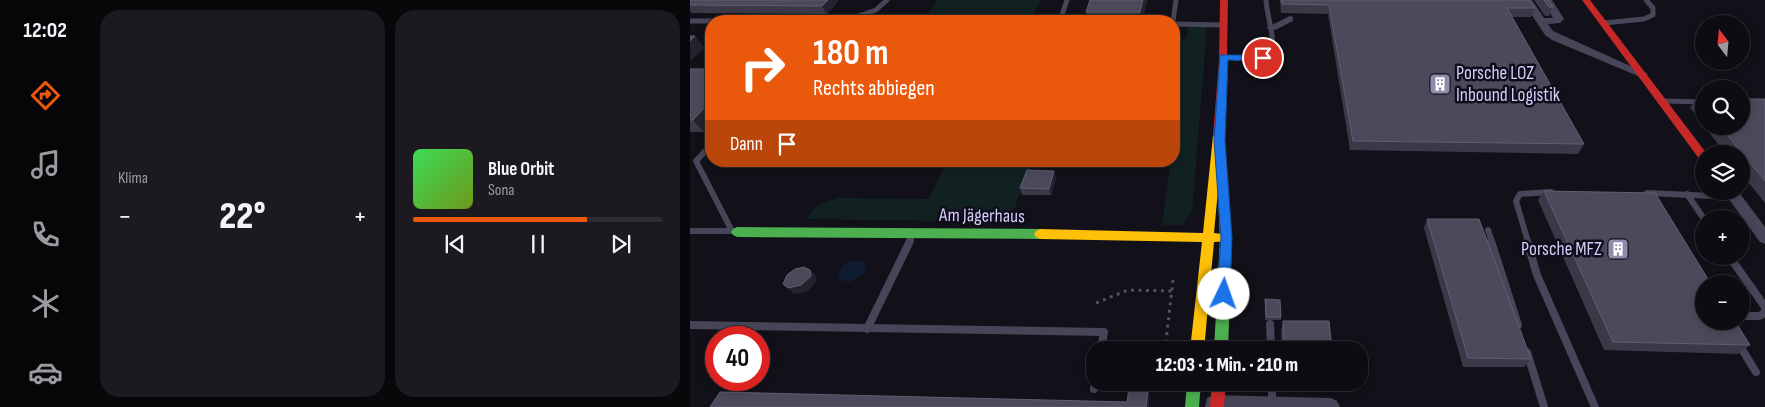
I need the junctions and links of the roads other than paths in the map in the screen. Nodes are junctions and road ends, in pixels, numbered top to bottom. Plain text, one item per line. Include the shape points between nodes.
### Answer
1 (887, 0) edge
2 (1067, 0) edge
3 (1176, 0) edge
4 (1224, 0) edge
5 (1229, 0) edge
6 (1266, 0) edge
7 (1527, 0) edge
8 (1547, 0) edge
9 (1586, 0) edge
10 (1646, 0) edge
11 (861, 15) edge
12 (1062, 15) edge
13 (1174, 15) edge
14 (1290, 20) dead end
15 (690, 21) edge
16 (705, 21) edge
17 (1541, 21) junction
18 (1604, 23) junction
19 (1180, 24) edge
20 (1271, 28) junction
21 (1225, 29) junction
22 (1224, 57) junction
23 (1642, 74) junction
24 (1662, 101) junction
25 (1695, 102) edge
26 (1219, 140) junction
27 (1695, 145) edge
28 (705, 150) edge
29 (693, 161) edge
30 (1556, 192) edge
31 (1641, 193) edge
32 (1687, 194) junction
33 (1695, 194) edge
34 (1736, 200) edge
35 (1698, 210) edge
36 (1488, 230) dead end
37 (690, 231) edge
38 (734, 232) junction
39 (914, 232) junction
40 (1206, 238) junction
41 (1226, 238) junction
42 (1765, 238) edge
43 (1750, 286) edge
44 (1750, 316) edge
45 (1270, 324) dead end
46 (690, 325) edge
47 (867, 329) junction
48 (1731, 332) edge
49 (1102, 341) edge
50 (1198, 341) edge
51 (1221, 341) edge
52 (1271, 341) edge
53 (1756, 372) dead end
54 (1193, 391) edge
55 (1219, 391) edge
56 (1272, 391) edge
57 (1192, 405) edge
58 (1272, 405) junction
59 (1218, 406) edge
60 (1331, 407) edge
61 (1544, 407) edge
62 (1595, 407) edge

1 - 11 lane via 876,10
2 - 12 lane
3 - 13 lane
4 - 21 street
5 - 21 street
6 - 20 lane
7 - 17 street
8 - 17 street via 1559,19
9 - 18 street
10 - 18 lane via 1653,8 1653,15
14 - 20 street
15 - 16 lane
17 - 23 street via 1556,38
18 - 23 street
19 - 21 lane
20 - 22 lane via 1274,44 1271,55 1252,59
21 - 22 street
22 - 26 street
23 - 24 street
24 - 25 lane
24 - 27 street
26 - 40 street
26 - 41 street
28 - 29 lane
29 - 38 lane
30 - 62 lane via 1520,194 1516,201 1538,275
31 - 32 lane
32 - 33 lane
32 - 35 lane
34 - 42 street
36 - 61 lane
37 - 38 lane
38 - 39 street, Am Jägerhaus
39 - 40 street, Am Jägerhaus
39 - 47 lane
40 - 41 street, Am Jägerhaus
40 - 50 street
41 - 51 street
43 - 44 lane via 1765,313
45 - 52 lane
46 - 47 lane
47 - 49 lane via 1104,332
48 - 53 lane
54 - 57 street
55 - 59 street
56 - 58 lane
57 - 59 street
58 - 59 street
58 - 60 street

